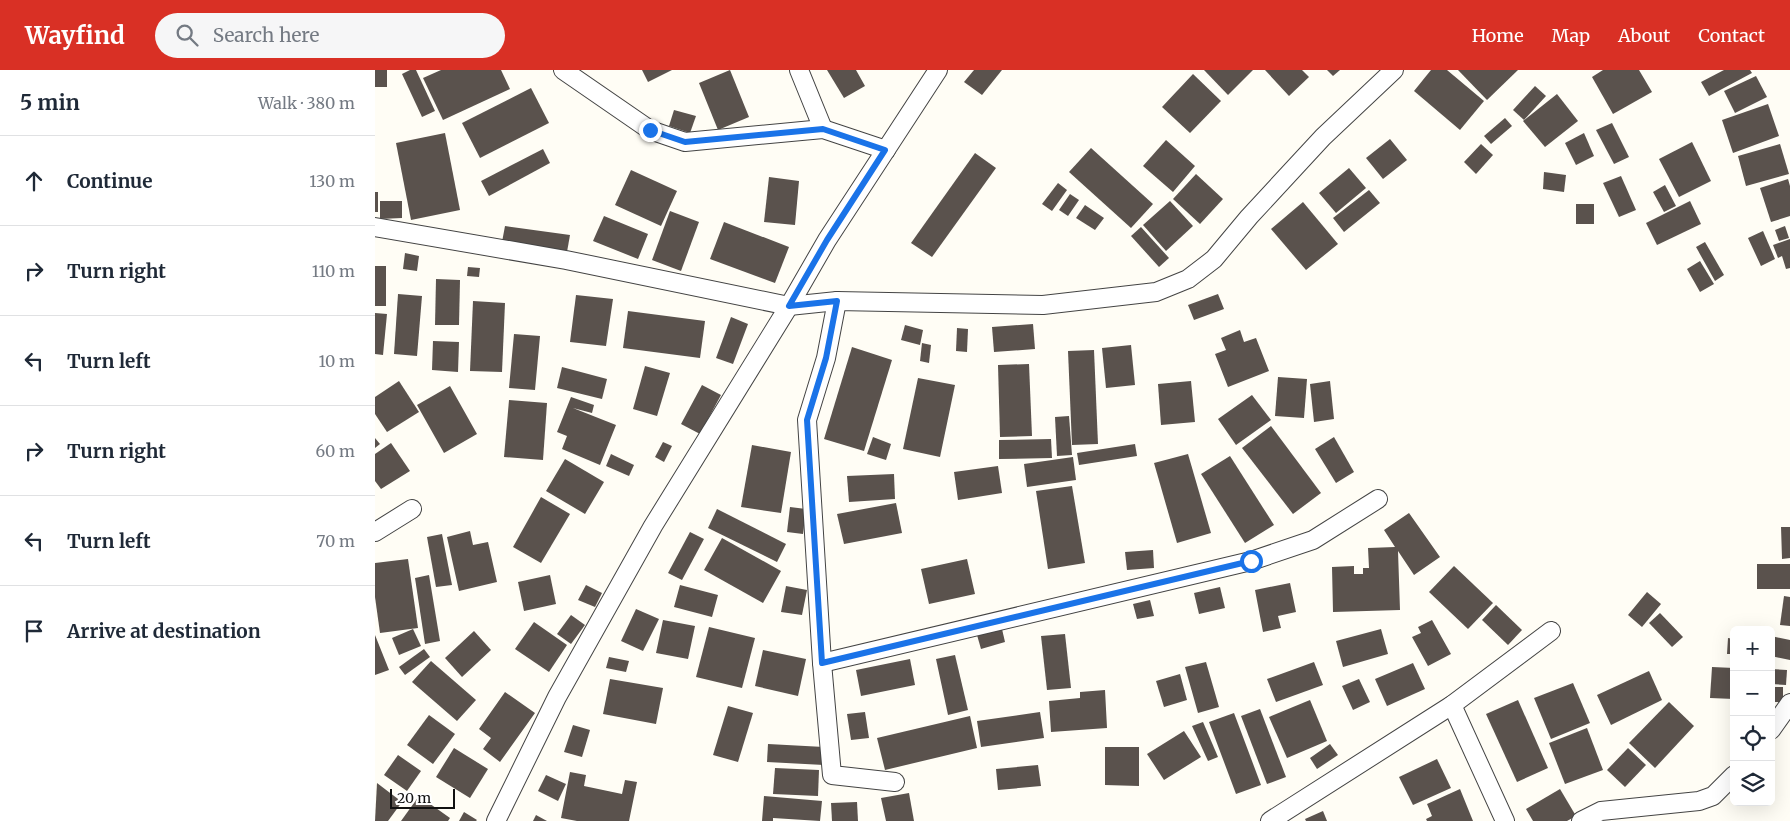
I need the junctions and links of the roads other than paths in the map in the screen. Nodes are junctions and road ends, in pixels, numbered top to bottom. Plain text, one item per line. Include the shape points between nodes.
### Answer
1 (563, 70) edge
2 (799, 70) edge
3 (938, 70) edge
4 (1394, 70) edge
5 (823, 129) junction
6 (885, 150) junction
7 (375, 227) edge
8 (837, 301) junction
9 (789, 306) junction
10 (1378, 499) dead end
11 (412, 509) dead end
12 (375, 532) edge
13 (1551, 631) dead end
14 (822, 663) junction
15 (1790, 703) edge
16 (1452, 705) junction
17 (1775, 724) edge
18 (1730, 779) edge
19 (895, 782) dead end
20 (496, 821) edge
21 (1270, 821) edge
22 (1505, 821) edge
23 (1581, 821) edge

1 - 5 street via 650,130 685,142
2 - 5 street
3 - 6 street
4 - 8 street via 1323,137 1215,259 1188,279 1155,292 1043,305
5 - 6 street
6 - 9 street
7 - 9 street via 566,260
8 - 9 street
8 - 14 street via 826,358 807,420
9 - 20 street via 653,526 557,697
10 - 14 street via 1313,540 1251,561
11 - 12 street
13 - 16 street
14 - 19 street via 832,776
15 - 17 street
16 - 21 street
16 - 22 street
18 - 23 street via 1706,799 1687,804 1601,811

